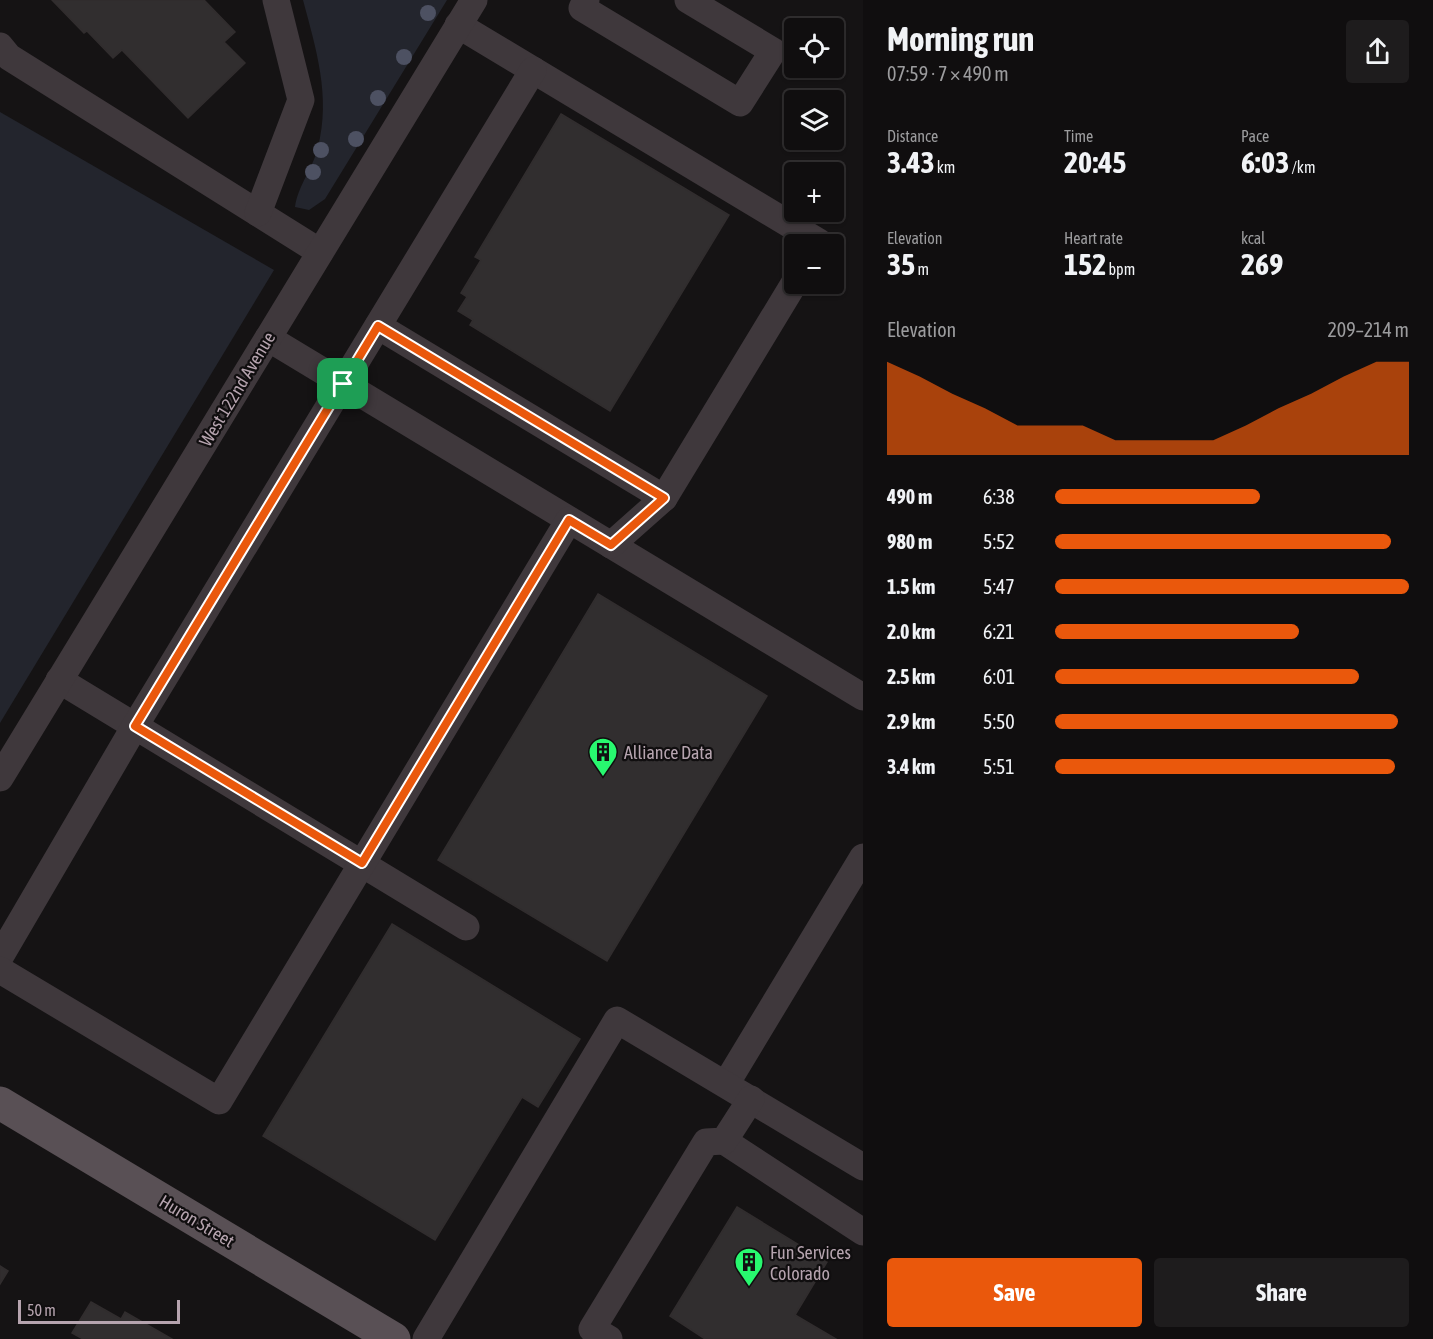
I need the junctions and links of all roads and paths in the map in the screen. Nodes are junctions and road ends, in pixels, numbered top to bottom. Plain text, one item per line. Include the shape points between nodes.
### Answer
1 (276, 0) edge
2 (474, 0) edge
3 (586, 0) edge
4 (688, 0) edge
5 (458, 26) junction
6 (0, 46) edge
7 (533, 70) junction
8 (258, 213) junction
9 (806, 234) edge
10 (320, 252) junction
11 (788, 294) edge
12 (378, 326) junction
13 (268, 338) junction
14 (343, 384) junction
15 (664, 498) junction
16 (569, 520) junction
17 (611, 545) junction
18 (60, 680) junction
19 (863, 697) edge
20 (135, 726) junction
21 (0, 778) edge
22 (863, 857) edge
23 (362, 863) junction
24 (466, 927) dead end
25 (0, 957) edge
26 (0, 970) edge
27 (726, 1084) junction
28 (751, 1099) junction
29 (0, 1102) edge
30 (724, 1141) junction
31 (863, 1167) edge
32 (863, 1232) edge
33 (394, 1339) edge
34 (426, 1339) edge
35 (609, 1339) edge

1 - 8 street via 301,100
2 - 5 street, West 122nd Avenue
3 - 4 street via 582,8 740,103 773,51
5 - 7 street
5 - 10 street, West 122nd Avenue
6 - 8 street via 9,57
7 - 9 street
7 - 12 street
8 - 10 street
10 - 13 street, West 122nd Avenue
11 - 15 street
12 - 14 street
12 - 15 street
13 - 14 street
13 - 18 street, West 122nd Avenue
14 - 16 street
14 - 20 street
15 - 17 street
16 - 17 street
16 - 23 street
17 - 19 street
18 - 20 street
18 - 21 street, West 122nd Avenue
20 - 23 street
20 - 25 street
22 - 27 street
23 - 24 street
23 - 26 street via 219,1101
27 - 28 street
27 - 34 street via 617,1020
28 - 30 street
28 - 31 street
29 - 33 main road, Huron Street
30 - 32 street
30 - 35 street via 706,1142 592,1329

